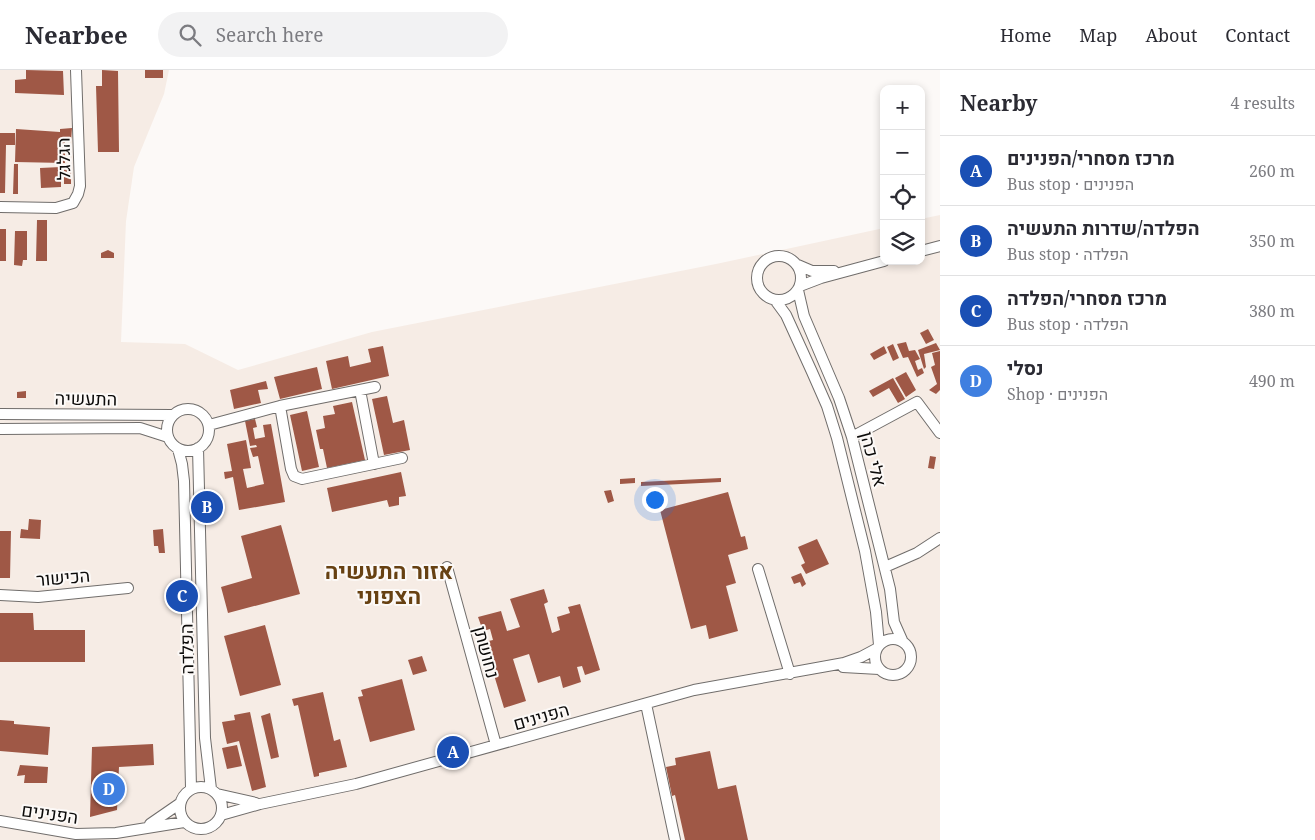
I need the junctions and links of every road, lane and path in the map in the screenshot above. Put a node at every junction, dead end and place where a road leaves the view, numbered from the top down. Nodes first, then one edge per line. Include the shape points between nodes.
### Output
1 (76, 70) edge
2 (0, 207) edge
3 (940, 246) edge
4 (925, 250) edge
5 (880, 262) edge
6 (798, 265) junction
7 (850, 270) junction
8 (799, 288) junction
9 (775, 300) junction
10 (375, 387) dead end
11 (360, 390) junction
12 (280, 406) junction
13 (0, 414) edge
14 (172, 415) junction
15 (208, 425) junction
16 (0, 430) edge
17 (940, 433) edge
18 (168, 437) junction
19 (852, 437) junction
20 (198, 448) junction
21 (178, 449) junction
22 (402, 458) dead end
23 (374, 464) junction
24 (940, 538) edge
25 (447, 567) dead end
26 (885, 567) junction
27 (758, 569) dead end
28 (128, 588) dead end
29 (0, 595) edge
30 (902, 640) junction
31 (877, 647) junction
32 (832, 666) junction
33 (879, 669) junction
34 (790, 674) junction
35 (646, 704) junction
36 (496, 746) junction
37 (191, 788) junction
38 (214, 792) junction
39 (179, 804) junction
40 (260, 804) junction
41 (221, 815) junction
42 (184, 822) junction
43 (3, 823) edge
44 (145, 827) junction
45 (675, 840) edge

1 - 2 street, הגלגל via 78,194 73,203 56,208
3 - 4 street
5 - 7 street
6 - 7 street via 820,272
6 - 8 street via 801,275
6 - 9 street via 787,256 776,255 761,264 758,286
7 - 8 street
8 - 9 street via 788,298
8 - 19 street, אלי כהן via 804,316
9 - 31 street, אלי כהן via 786,315 812,372 837,438 865,551 876,612
10 - 11 street
11 - 12 street
11 - 23 street
12 - 15 street
12 - 23 street via 294,476 302,478
13 - 14 street, התעשיה
14 - 15 street via 182,409 194,409 204,416
14 - 18 street via 167,425
15 - 20 street via 207,439
16 - 18 street, התעשיה via 140,428
17 - 19 street via 917,402
18 - 21 street
19 - 26 street, אלי כהן
20 - 21 street
20 - 38 street, הפלדה via 205,738
21 - 37 street, הפלדה via 184,481
22 - 23 street
24 - 26 street via 917,553
25 - 36 street, נחושתן
26 - 30 street, אלי כהן via 894,622
27 - 34 street
28 - 29 street, הכישור via 38,597
30 - 31 street via 889,639
30 - 33 street via 911,652 908,667 896,675
31 - 32 street, הפנינים via 861,657
31 - 33 street via 875,661
32 - 33 street, הפנינים
32 - 34 street, הפנינים
34 - 35 street, הפנינים via 694,690
35 - 36 street, הפנינים
35 - 45 street
36 - 40 street, הפנינים via 356,784
37 - 38 street via 204,787
37 - 39 street
38 - 40 street, הפנינים
38 - 41 street via 221,801
39 - 42 street
39 - 44 street, הפנינים
40 - 41 street, הפנינים
41 - 42 street via 214,825 203,830
42 - 44 street, הפנינים
43 - 44 street, הפנינים via 76,834 116,833

